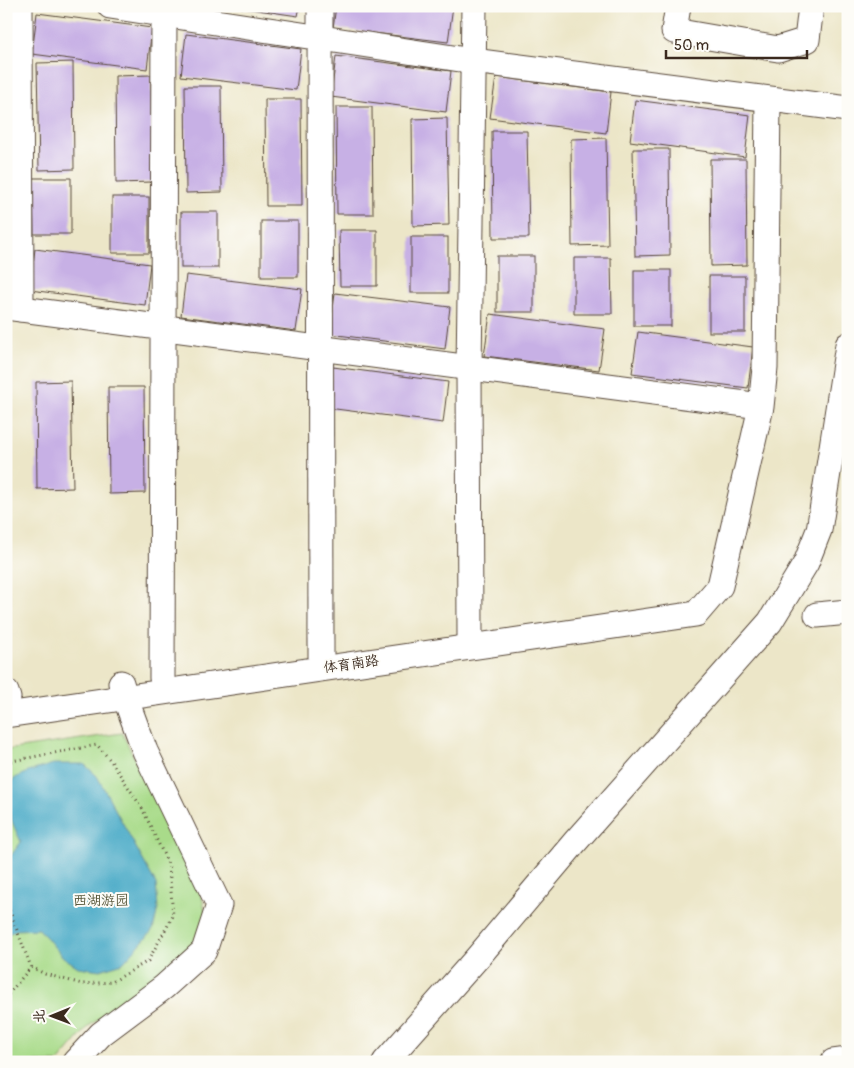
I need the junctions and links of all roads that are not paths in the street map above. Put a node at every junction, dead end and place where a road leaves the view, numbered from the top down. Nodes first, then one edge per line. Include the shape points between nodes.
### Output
1 (20, 6) edge
2 (110, 6) edge
3 (320, 6) edge
4 (474, 6) edge
5 (678, 6) edge
6 (811, 6) edge
7 (164, 10) edge
8 (320, 38) junction
9 (473, 61) junction
10 (763, 100) junction
11 (848, 109) edge
12 (14, 308) edge
13 (164, 328) junction
14 (848, 345) edge
15 (321, 349) junction
16 (469, 368) junction
17 (753, 406) junction
18 (693, 611) junction
19 (848, 612) edge
20 (817, 615) dead end
21 (470, 637) junction
22 (321, 657) junction
23 (162, 678) junction
24 (123, 690) junction
25 (7, 701) edge
26 (848, 1060) edge
27 (75, 1062) edge
28 (385, 1062) edge
29 (833, 1062) edge

1 - 12 street
2 - 7 street
3 - 8 street
4 - 9 street
5 - 6 street via 674,31 778,49 807,40
7 - 8 street
7 - 13 street
8 - 9 street
8 - 15 street
9 - 10 street
9 - 16 street
10 - 11 street
10 - 17 street
10 - 18 street via 765,368 761,407 720,586
12 - 13 street
13 - 15 street
13 - 23 street
14 - 28 street via 819,530 806,563 770,622
15 - 16 street
15 - 22 street
16 - 17 street
16 - 21 street
17 - 18 street via 730,519 713,582
18 - 21 street, 体育南路
18 - 24 street, 体育南路
19 - 20 street
21 - 22 street, 体育南路
22 - 23 street, 体育南路
23 - 24 street, 体育南路
24 - 25 street, 体育南路
24 - 27 street via 145,751 219,905 204,951 164,988 101,1034
26 - 29 street

